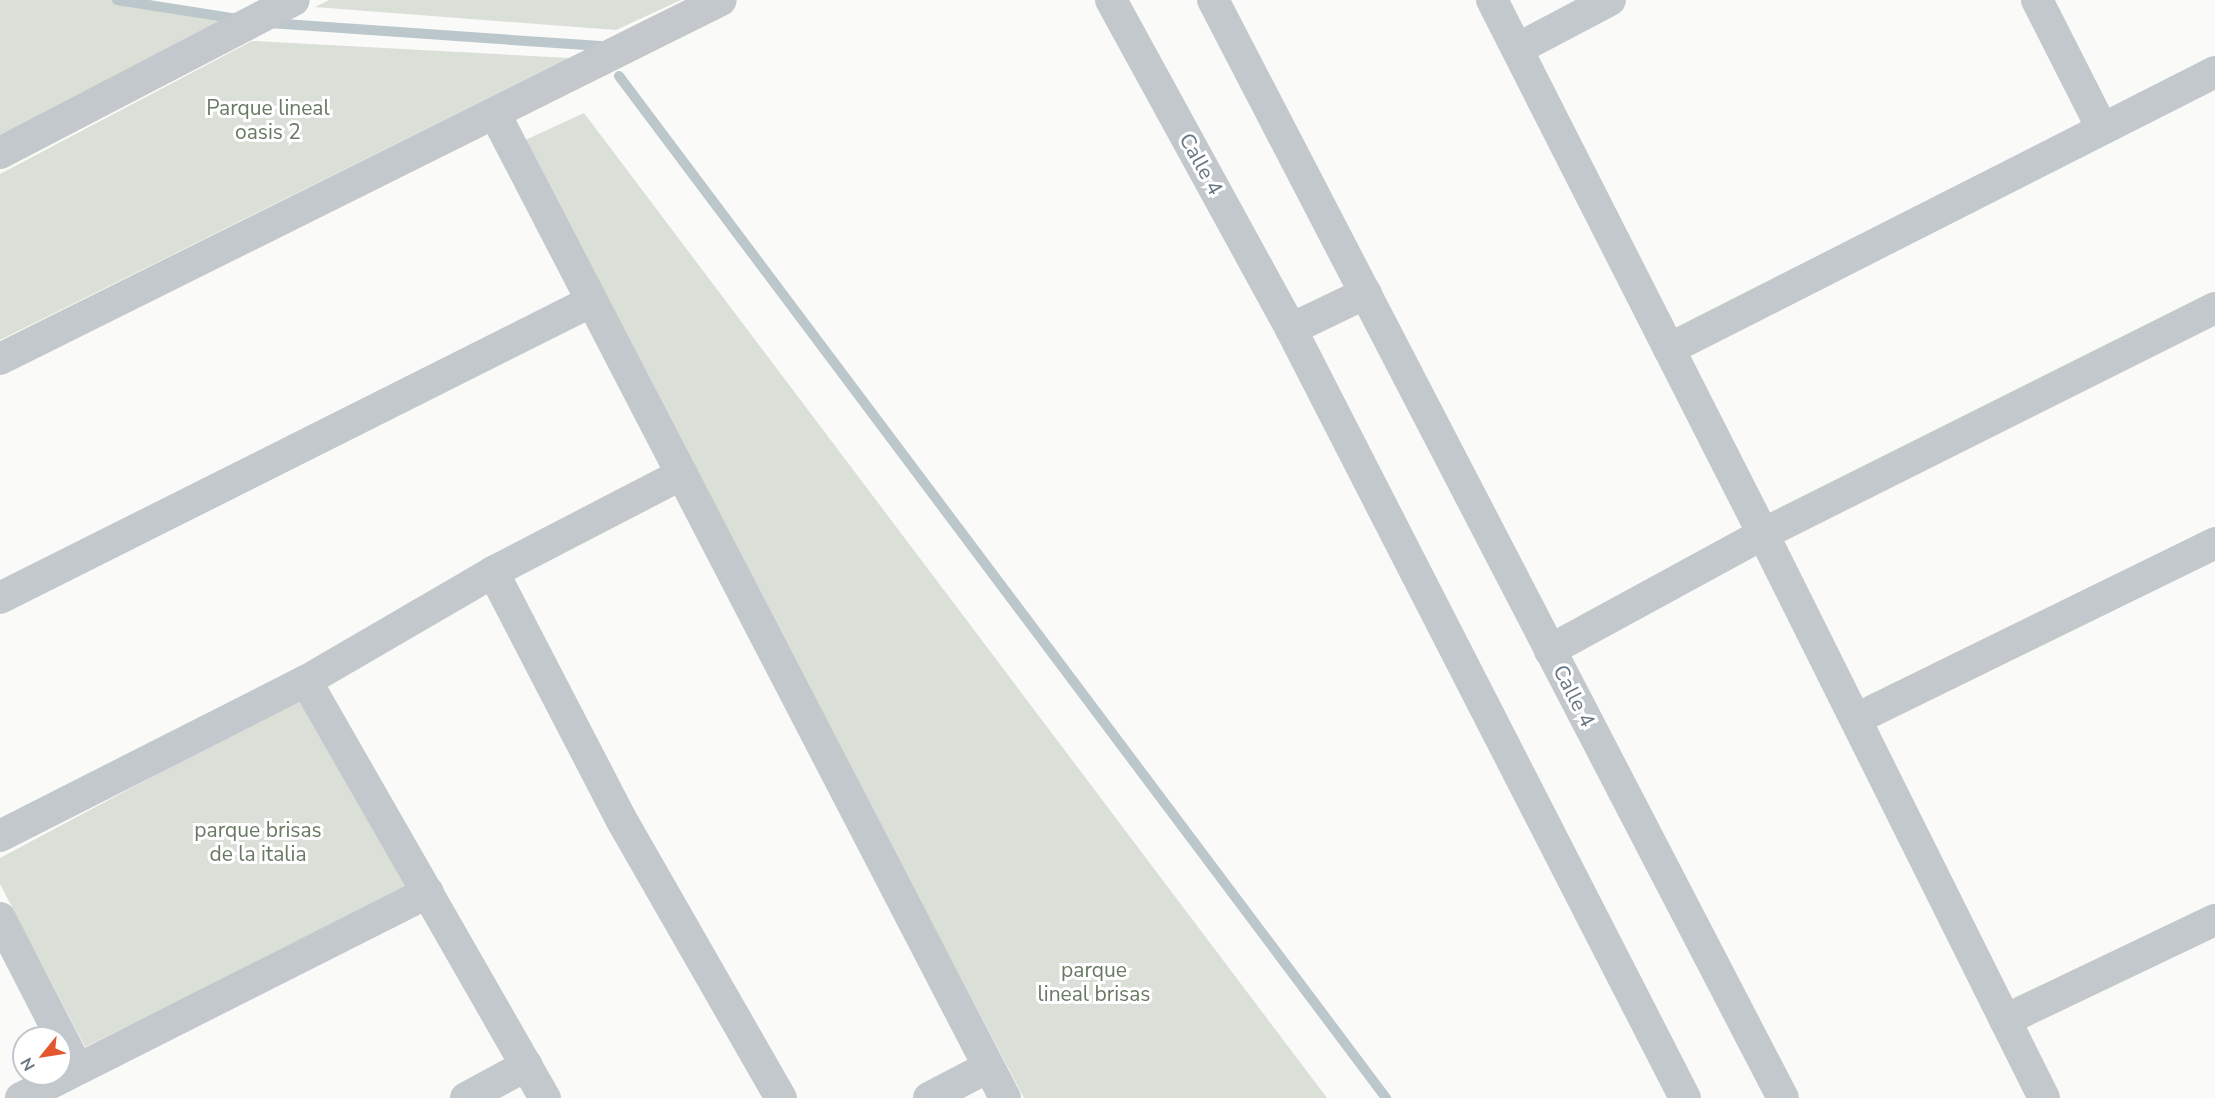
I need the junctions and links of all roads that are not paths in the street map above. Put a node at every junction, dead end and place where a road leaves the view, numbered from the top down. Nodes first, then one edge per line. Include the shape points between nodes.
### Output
1 (294, 0) edge
2 (721, 0) edge
3 (1111, 0) edge
4 (1213, 0) edge
5 (1492, 0) edge
6 (1610, 0) edge
7 (2037, 0) edge
8 (1517, 49) junction
9 (2215, 72) edge
10 (495, 114) junction
11 (2102, 128) junction
12 (0, 153) edge
13 (1366, 293) junction
14 (592, 301) junction
15 (2215, 308) edge
16 (1291, 329) junction
17 (1669, 350) junction
18 (0, 359) edge
19 (682, 474) junction
20 (1763, 534) junction
21 (2215, 543) edge
22 (493, 572) junction
23 (0, 598) edge
24 (1551, 650) junction
25 (306, 681) junction
26 (1856, 719) junction
27 (0, 836) edge
28 (428, 892) junction
29 (0, 918) edge
30 (2215, 920) edge
31 (2005, 1020) junction
32 (527, 1065) junction
33 (988, 1067) junction
34 (77, 1068) junction
35 (21, 1098) edge
36 (466, 1098) edge
37 (545, 1098) edge
38 (782, 1098) edge
39 (929, 1098) edge
40 (1005, 1098) edge
41 (1685, 1098) edge
42 (1783, 1098) edge
43 (2044, 1098) edge

1 - 12 street
2 - 10 street
3 - 16 street, Calle 4
4 - 13 street, Calle 4
5 - 8 street
6 - 8 street
7 - 11 street
8 - 17 street
9 - 11 street
10 - 14 street
10 - 18 street
11 - 17 street
13 - 16 street
13 - 24 street, Calle 4
14 - 19 street
14 - 23 street
15 - 20 street
16 - 41 street, Calle 4
17 - 20 street
19 - 22 street
19 - 33 street
20 - 24 street
20 - 26 street
21 - 26 street
22 - 25 street
22 - 38 street via 621,819
24 - 42 street, Calle 4
25 - 27 street
25 - 28 street
26 - 31 street
28 - 32 street
28 - 34 street
29 - 34 street
30 - 31 street
31 - 43 street
32 - 36 street
32 - 37 street
33 - 39 street
33 - 40 street
34 - 35 street

